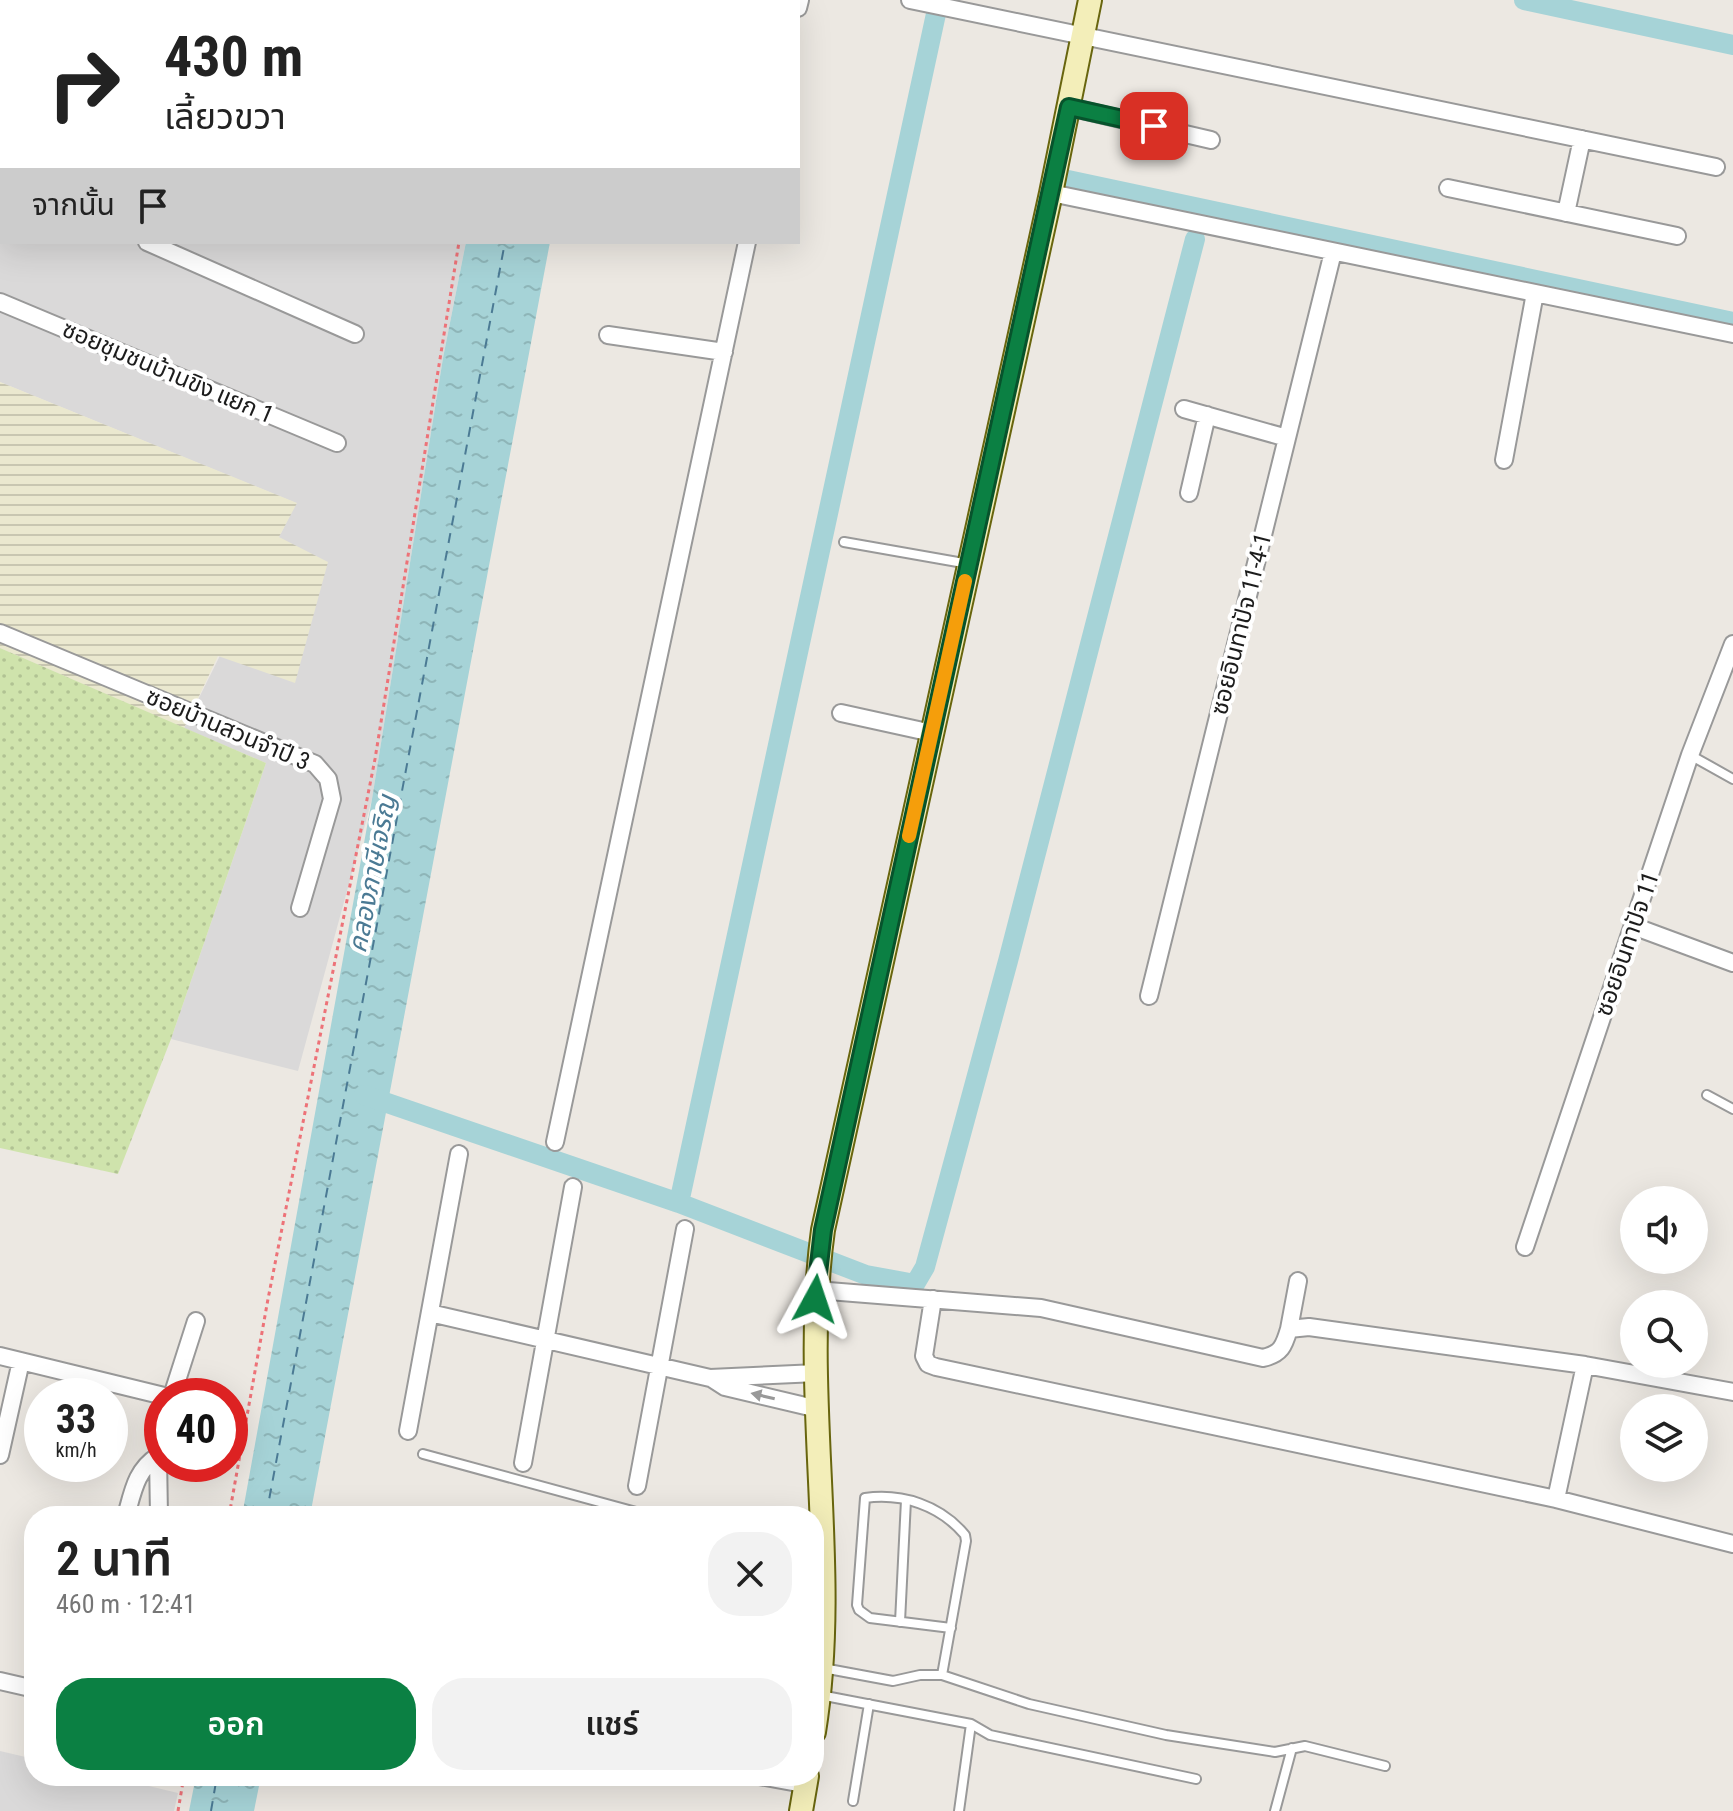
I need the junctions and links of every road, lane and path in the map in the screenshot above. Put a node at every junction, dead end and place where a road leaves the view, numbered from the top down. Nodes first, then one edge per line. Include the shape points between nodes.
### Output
1 (910, 0) edge
2 (1090, 0) edge
3 (1083, 35) junction
4 (1069, 107) junction
5 (1582, 139) junction
6 (1211, 140) dead end
7 (1716, 167) dead end
8 (1448, 188) dead end
9 (1051, 193) junction
10 (1566, 213) junction
11 (1677, 236) dead end
12 (152, 244) edge
13 (459, 244) edge
14 (747, 244) edge
15 (1333, 252) junction
16 (1535, 293) junction
17 (0, 302) edge
18 (355, 334) dead end
19 (1733, 334) edge
20 (608, 335) dead end
21 (724, 352) junction
22 (1184, 409) dead end
23 (1207, 415) junction
24 (1287, 438) junction
25 (337, 443) dead end
26 (1504, 460) dead end
27 (1189, 493) dead end
28 (844, 542) dead end
29 (969, 564) junction
30 (0, 633) edge
31 (1733, 644) edge
32 (841, 713) dead end
33 (932, 733) junction
34 (1690, 755) junction
35 (1733, 779) edge
36 (300, 908) dead end
37 (1633, 926) junction
38 (1733, 963) edge
39 (1149, 996) dead end
40 (1707, 1095) dead end
41 (1733, 1109) edge
42 (555, 1142) dead end
43 (459, 1154) dead end
44 (573, 1187) dead end
45 (685, 1229) dead end
46 (1525, 1247) dead end
47 (817, 1271) junction
48 (1298, 1281) dead end
49 (933, 1299) junction
50 (430, 1313) junction
51 (196, 1321) dead end
52 (1289, 1329) junction
53 (544, 1340) junction
54 (0, 1356) edge
55 (21, 1361) junction
56 (1585, 1365) junction
57 (660, 1367) junction
58 (817, 1373) junction
59 (178, 1378) edge
60 (710, 1378) junction
61 (144, 1391) edge
62 (1733, 1392) edge
63 (818, 1409) junction
64 (408, 1431) dead end
65 (423, 1454) dead end
66 (0, 1455) edge
67 (523, 1463) dead end
68 (144, 1466) edge
69 (160, 1482) edge
70 (637, 1486) dead end
71 (1556, 1499) junction
72 (906, 1500) junction
73 (129, 1506) edge
74 (159, 1506) edge
75 (231, 1506) edge
76 (614, 1506) edge
77 (818, 1506) edge
78 (1733, 1544) edge
79 (900, 1622) junction
80 (951, 1628) junction
81 (824, 1668) edge
82 (942, 1675) junction
83 (0, 1681) edge
84 (24, 1687) edge
85 (869, 1704) junction
86 (824, 1712) edge
87 (971, 1724) junction
88 (1292, 1748) junction
89 (1385, 1766) dead end
90 (1196, 1779) dead end
91 (182, 1786) edge
92 (805, 1786) edge
93 (853, 1801) dead end
94 (178, 1811) edge
95 (801, 1811) edge
96 (959, 1811) edge
97 (1275, 1811) edge

1 - 3 street
2 - 3 street
3 - 4 street
3 - 5 street
4 - 6 street
4 - 9 street
5 - 7 street
5 - 10 street
8 - 10 street
9 - 15 street
9 - 29 street
10 - 11 street
12 - 18 street
13 - 75 path via 375,759
14 - 21 street
15 - 16 street
15 - 24 street, ซอยอินทาปัจ 11-4-1
16 - 19 street
16 - 26 street
17 - 25 street, ซอยชุมชนบ้านขิง แยก 1
20 - 21 street
21 - 42 street
22 - 23 street
23 - 24 street
23 - 27 street
24 - 39 street, ซอยอินทาปัจ 11-4-1
28 - 29 lane
29 - 33 street
30 - 36 street, ซอยบ้านสวนจำปี 3 via 315,764 328,779 332,799
31 - 34 street, ซอยอินทาปัจ 11
32 - 33 street
33 - 47 street
34 - 35 lane
34 - 37 street, ซอยอินทาปัจ 11
37 - 38 street
37 - 46 street, ซอยอินทาปัจ 11
40 - 41 lane
43 - 50 street
44 - 53 street
45 - 57 street
47 - 49 street
47 - 58 street
48 - 52 street
49 - 52 street via 1041,1308 1263,1358 1283,1348
49 - 71 street via 924,1356 936,1367
50 - 53 street
50 - 64 street
51 - 59 street
52 - 56 street via 1309,1327
53 - 57 street
53 - 67 street
54 - 55 street
55 - 61 street
55 - 66 street
56 - 62 street
56 - 71 street
57 - 60 street
57 - 70 street
58 - 60 street
58 - 63 street
63 -> 60 street via 725,1387
63 - 77 street
65 - 76 lane
68 - 73 street
69 - 74 street
71 - 78 street
72 - 79 lane
72 - 79 lane via 863,1500 857,1605 870,1618
72 - 80 lane via 934,1507 965,1535
79 - 80 lane
80 - 82 lane
81 - 82 lane via 893,1681
82 - 88 lane via 1029,1704 1166,1735 1275,1752
83 - 84 street
85 - 86 lane
85 - 87 lane
85 - 93 lane
87 - 90 lane via 990,1735
87 - 96 lane
88 - 89 lane via 1305,1746
88 - 97 lane
91 - 94 path
92 - 95 street

